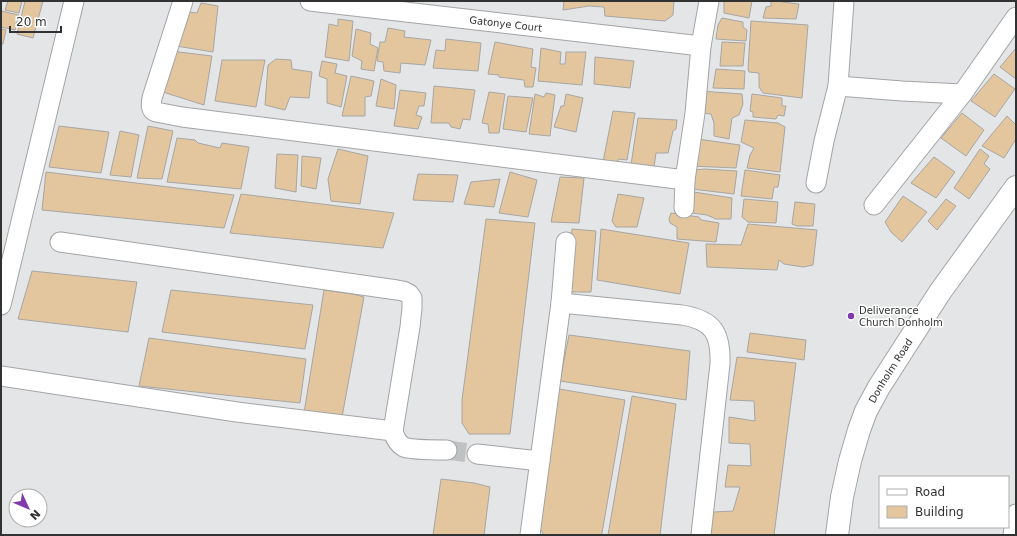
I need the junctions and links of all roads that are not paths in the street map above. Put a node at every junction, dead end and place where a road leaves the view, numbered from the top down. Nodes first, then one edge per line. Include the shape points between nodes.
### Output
1 (74, 1) edge
2 (183, 1) edge
3 (310, 1) edge
4 (709, 1) edge
5 (844, 1) edge
6 (1016, 17) edge
7 (701, 46) junction
8 (838, 86) junction
9 (962, 94) junction
10 (685, 180) junction
11 (816, 183) dead end
12 (1016, 187) edge
13 (874, 205) dead end
14 (684, 208) dead end
15 (60, 242) dead end
16 (566, 242) dead end
17 (562, 304) junction
18 (1, 305) edge
19 (1, 376) edge
20 (394, 432) junction
21 (447, 450) tunnel mouth
22 (477, 454) tunnel mouth
23 (540, 461) junction
24 (1016, 514) edge
25 (530, 535) edge
26 (701, 535) edge
27 (837, 535) edge
28 (1013, 535) edge

1 - 18 street
2 - 10 street via 152,98 151,107 156,112
3 - 7 street, Gatonye Court
4 - 7 street
5 - 8 street
6 - 9 street
7 - 10 street
8 - 9 street
8 - 11 street
9 - 13 street
10 - 14 street
12 - 27 main road, Donholm Road via 940,292 866,412 850,462
15 - 20 street via 397,290 409,294 412,302 410,327
16 - 17 street
17 - 23 street
17 - 26 street via 682,315 704,322 714,329 720,364
19 - 20 street via 237,412
20 - 21 street via 395,438 405,448
22 - 23 street
23 - 25 street
24 - 28 street

